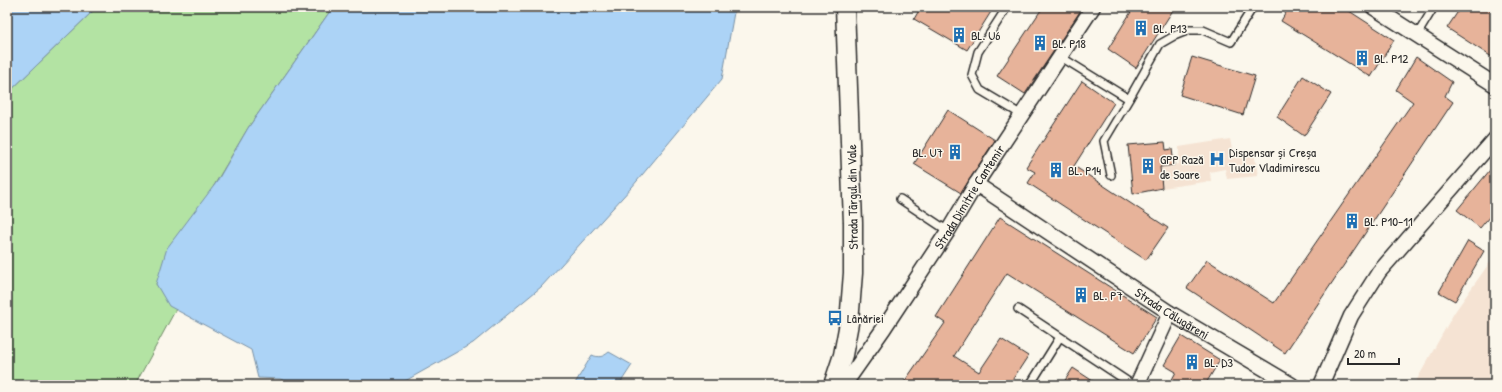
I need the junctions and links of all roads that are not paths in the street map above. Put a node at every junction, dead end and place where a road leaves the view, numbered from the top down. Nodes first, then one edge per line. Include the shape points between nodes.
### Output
1 (845, 7) edge
2 (1007, 7) edge
3 (1093, 7) edge
4 (1253, 7) edge
5 (1374, 7) edge
6 (1434, 7) edge
7 (1417, 35) junction
8 (1062, 57) junction
9 (1495, 85) edge
10 (1129, 99) junction
11 (1022, 115) junction
12 (1495, 139) edge
13 (1111, 175) dead end
14 (976, 184) junction
15 (900, 199) dead end
16 (948, 231) junction
17 (1018, 309) dead end
18 (1170, 313) junction
19 (1060, 337) junction
20 (833, 385) edge
21 (844, 385) edge
22 (1030, 385) edge
23 (1133, 385) edge
24 (1137, 385) edge
25 (1292, 385) edge
26 (1321, 385) edge

1 - 20 street, Strada Târgul din Vale via 854,223 853,273 849,323 843,355
2 - 11 lane via 978,52 972,75 980,90
3 - 8 street, Strada Dimitrie Cantemir
4 - 10 lane via 1231,42 1203,30 1189,30 1160,44
5 - 7 street
6 - 7 lane
7 - 9 street
8 - 10 lane
8 - 11 street, Strada Dimitrie Cantemir
10 - 13 lane via 1104,140
11 - 14 street, Strada Dimitrie Cantemir
12 - 26 street via 1379,272 1351,316
14 - 16 street, Strada Dimitrie Cantemir
14 - 18 street, Strada Călugăreni
15 - 16 lane
16 - 21 street, Strada Dimitrie Cantemir
17 - 19 lane
18 - 24 street
18 - 25 street, Strada Călugăreni
19 - 22 lane
19 - 23 lane

